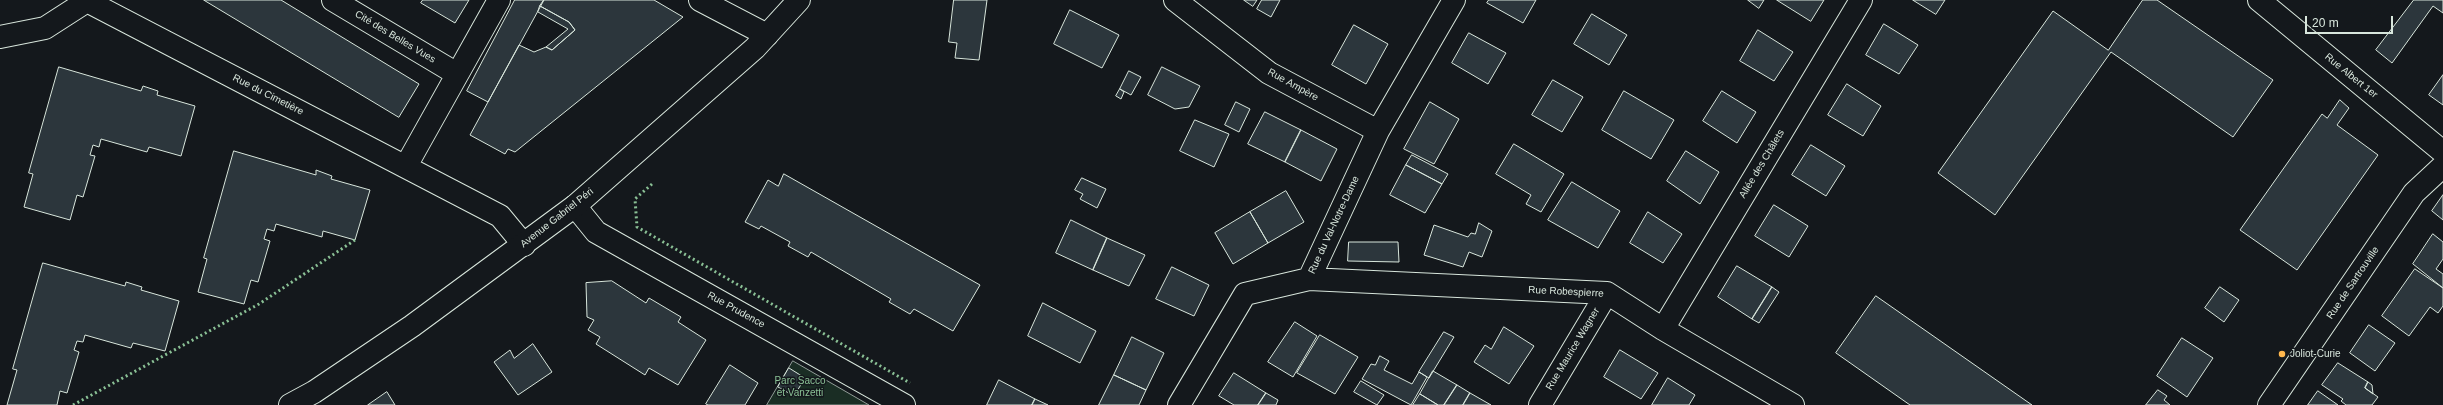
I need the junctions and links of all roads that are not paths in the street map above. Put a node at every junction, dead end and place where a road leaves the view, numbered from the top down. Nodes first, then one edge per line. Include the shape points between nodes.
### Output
1 (88, 0) edge
2 (333, 0) edge
3 (499, 0) edge
4 (700, 0) edge
5 (799, 0) edge
6 (1175, 0) edge
7 (1454, 0) edge
8 (1861, 0) edge
9 (2259, 0) edge
10 (766, 35) junction
11 (0, 37) edge
12 (458, 74) junction
13 (1378, 131) junction
14 (2443, 152) edge
15 (406, 166) junction
16 (2443, 166) edge
17 (574, 206) junction
18 (524, 245) junction
19 (1309, 279) junction
20 (1607, 293) junction
21 (1662, 329) junction
22 (290, 405) edge
23 (904, 405) edge
24 (1179, 405) edge
25 (1540, 405) edge
26 (1793, 405) edge
27 (2269, 405) edge

1 - 11 street, Rue du Cimetière via 45,28
1 - 15 street, Rue du Cimetière
2 - 12 street, Cité des Belles Vues
3 - 12 street
4 - 10 street
5 - 10 street, Avenue Gabriel Péri
6 - 13 street, Rue Ampère via 1269,73
7 - 13 street, Rue du Val-Notre-Dame
8 - 21 street, Allée des Châlets
9 - 14 street, Rue Albert 1er
10 - 17 street, Avenue Gabriel Péri via 755,48
12 - 15 street
13 - 19 street, Rue du Val-Notre-Dame
15 - 18 street, Rue du Cimetière via 500,216
16 - 27 street, Rue de Sartrouville via 2414,193
17 - 18 street, Avenue Gabriel Péri
17 - 23 street, Rue Prudence via 596,232
18 - 22 street, Avenue Gabriel Péri via 412,326 314,392
19 - 20 street, Rue Robespierre
19 - 24 street, Rue du Val-Notre-Dame via 1245,294
20 - 21 street, Rue Robespierre
20 - 25 street, Rue Maurice Wagner
21 - 26 street, Rue Robespierre

